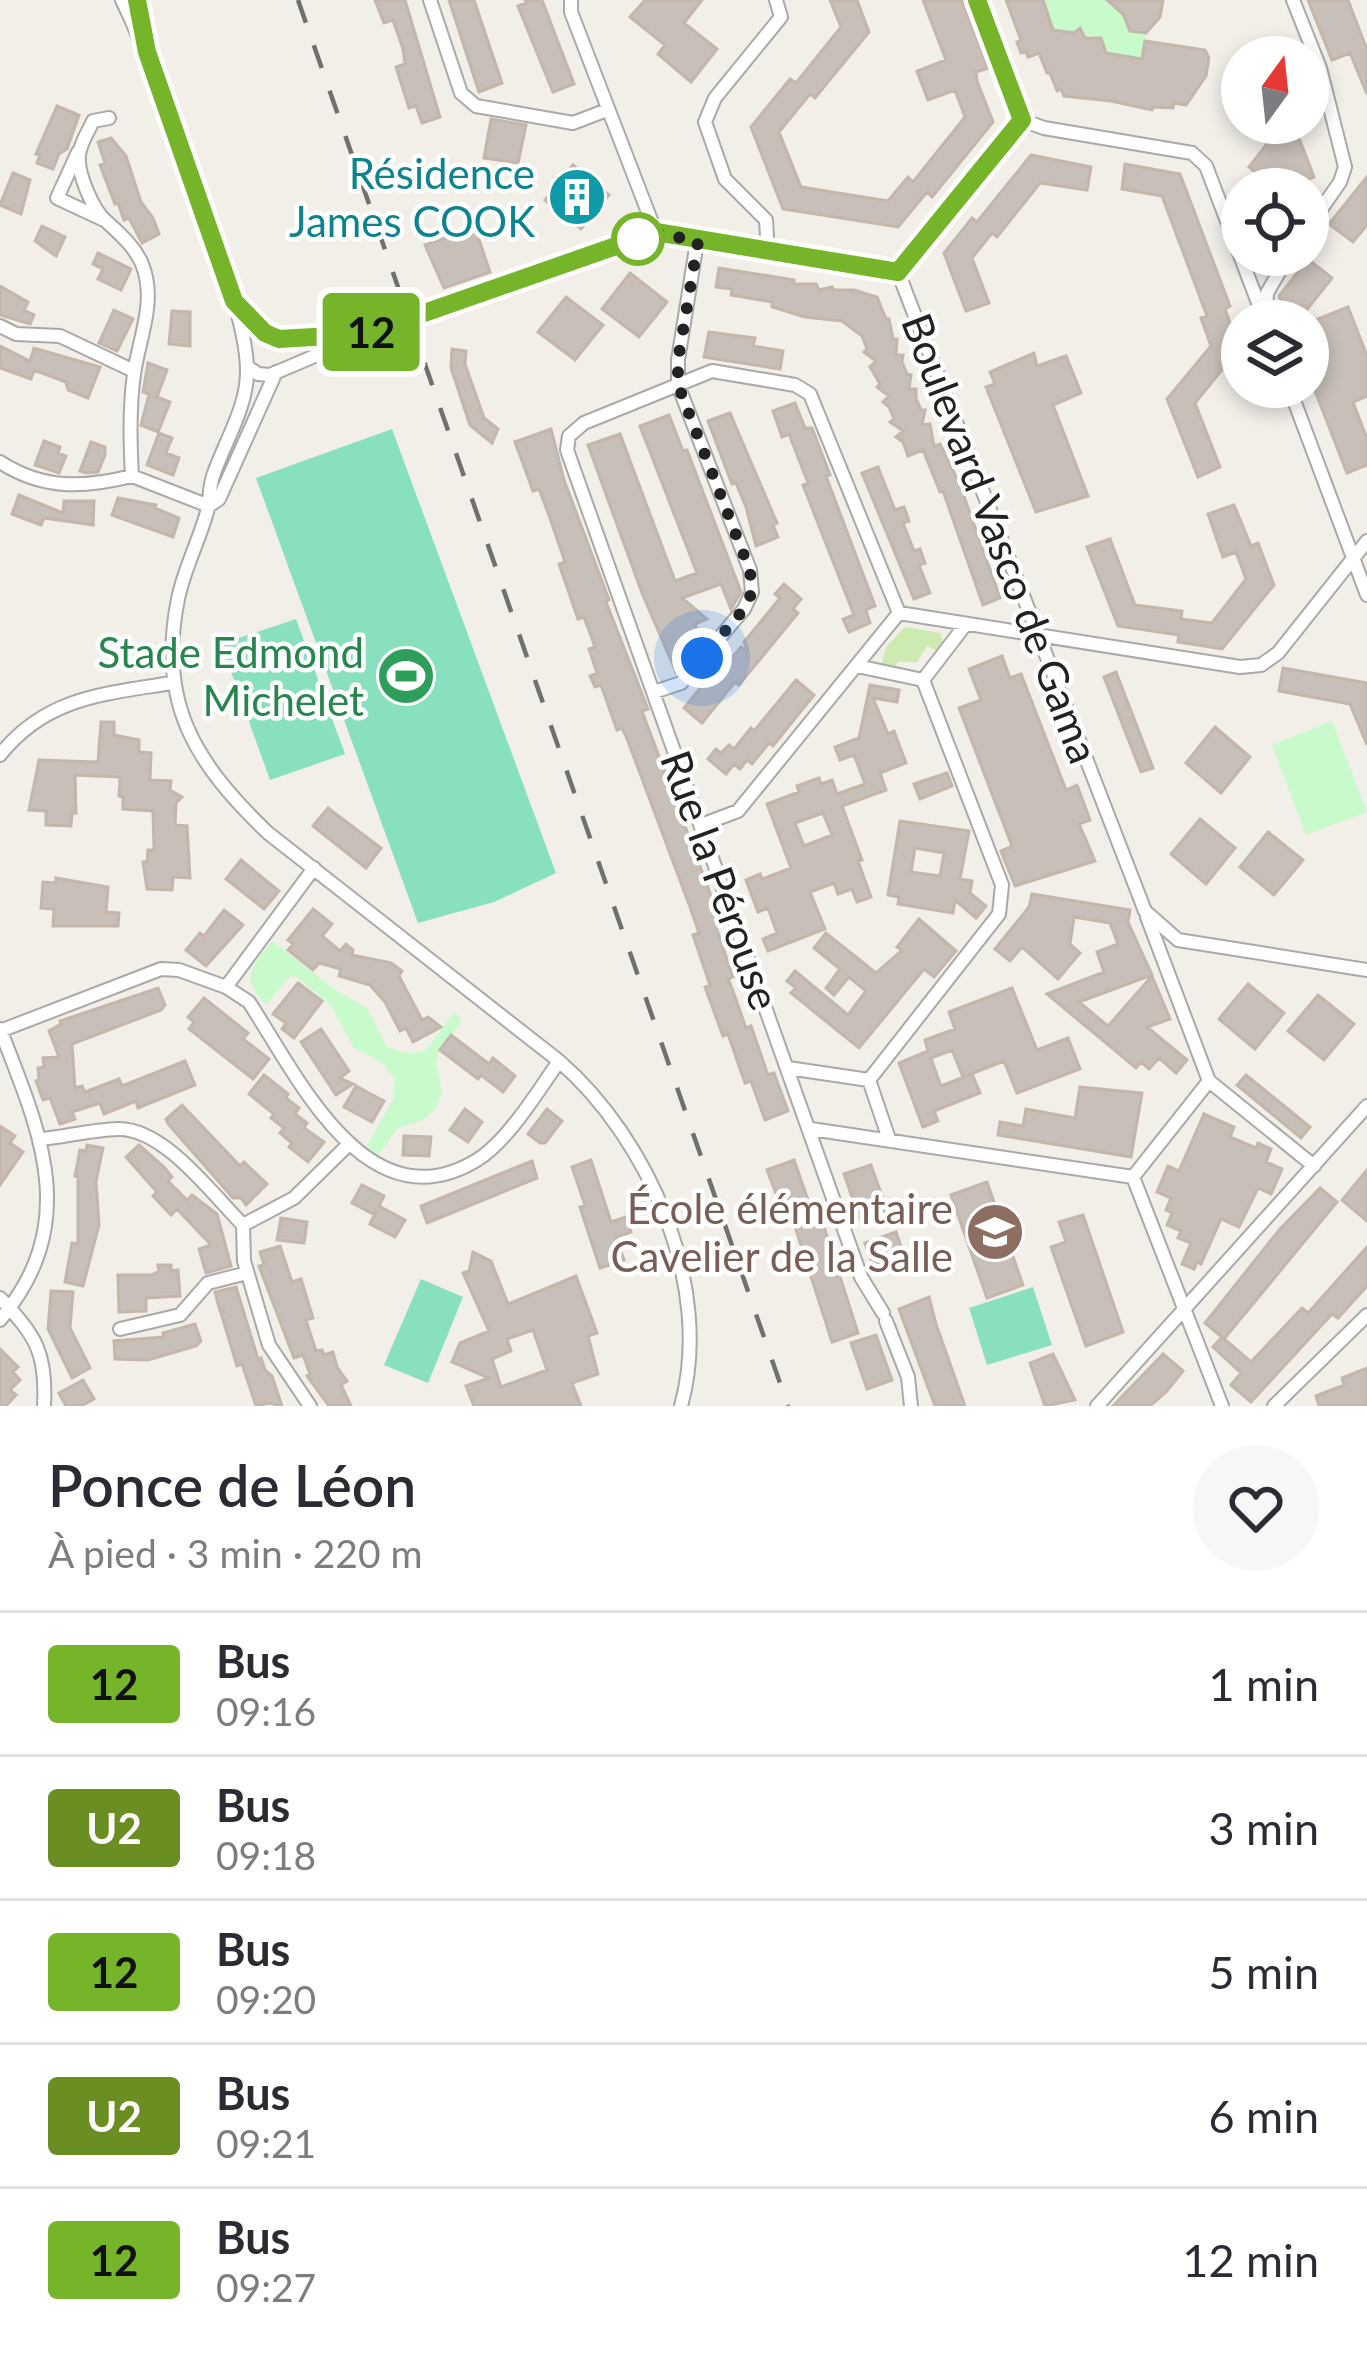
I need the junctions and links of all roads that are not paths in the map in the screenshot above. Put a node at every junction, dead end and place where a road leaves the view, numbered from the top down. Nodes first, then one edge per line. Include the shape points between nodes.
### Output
1 (122, 0) edge
2 (137, 0) edge
3 (430, 0) edge
4 (571, 0) edge
5 (776, 0) edge
6 (977, 0) edge
7 (1294, 2) edge
8 (147, 52) junction
9 (607, 110) junction
10 (110, 118) dead end
11 (1022, 120) junction
12 (79, 151) junction
13 (1329, 197) edge
14 (1221, 205) edge
15 (102, 219) junction
16 (656, 232) junction
17 (698, 242) junction
18 (768, 253) junction
19 (898, 272) junction
20 (234, 301) junction
21 (0, 326) edge
22 (265, 333) junction
23 (364, 334) junction
24 (279, 339) junction
25 (244, 349) junction
26 (248, 367) junction
27 (134, 371) junction
28 (277, 371) junction
29 (678, 385) junction
30 (1297, 408) edge
31 (0, 462) edge
32 (132, 476) junction
33 (209, 506) junction
34 (1367, 541) edge
35 (1354, 560) junction
36 (1367, 595) edge
37 (899, 613) junction
38 (966, 624) junction
39 (1040, 634) junction
40 (857, 666) junction
41 (923, 680) junction
42 (172, 683) junction
43 (654, 692) junction
44 (0, 755) edge
45 (701, 825) junction
46 (314, 868) junction
47 (1145, 911) junction
48 (1367, 970) edge
49 (226, 987) junction
50 (0, 1030) edge
51 (559, 1060) junction
52 (788, 1068) junction
53 (869, 1080) junction
54 (1209, 1081) junction
55 (1367, 1106) edge
56 (811, 1129) junction
57 (42, 1139) junction
58 (889, 1139) junction
59 (348, 1145) junction
60 (1314, 1166) junction
61 (1133, 1177) junction
62 (243, 1225) junction
63 (247, 1273) junction
64 (5, 1303) edge
65 (1184, 1308) junction
66 (1367, 1315) edge
67 (0, 1320) edge
68 (120, 1329) dead end
69 (44, 1406) edge
70 (310, 1406) edge
71 (681, 1406) edge
72 (911, 1406) edge
73 (1097, 1406) edge
74 (1222, 1406) edge
75 (1274, 1406) edge

1 - 8 street
2 - 8 street
3 - 9 street via 461,93 476,106 574,123
4 - 9 street
5 - 18 street via 781,16 705,122 725,179 766,220
6 - 11 street
7 - 13 street via 1345,166
8 - 20 street
9 - 16 street
10 - 12 street via 93,121
11 - 14 street via 1192,153
11 - 19 street
12 - 15 street
12 - 15 street via 57,198
15 - 27 street via 130,245 146,282
16 - 17 street, Boulevard Vasco de Gama
16 - 23 street
17 - 18 street, Boulevard Vasco de Gama
17 - 29 street
18 - 19 street, Boulevard Vasco de Gama
19 - 39 street, Boulevard Vasco de Gama
20 - 22 street
20 - 25 street
21 - 27 street via 59,336
22 - 24 street
22 - 25 street
23 - 24 street
23 - 28 street
24 - 28 street via 286,351
25 - 26 street
26 - 28 street
26 - 33 street
27 - 32 street
28 - 33 street
29 - 37 street, Rue la Pérouse via 712,371 810,394
29 - 43 street via 752,592 681,683
29 - 43 street, Rue la Pérouse via 584,422 567,450
30 - 35 street
31 - 32 street via 56,486
32 - 33 street
33 - 42 street via 179,595
34 - 35 street
35 - 36 street
35 - 39 street via 1261,665
37 - 38 street
37 - 40 street
38 - 39 street
38 - 41 street
39 - 47 street, Boulevard Vasco de Gama
40 - 41 street
40 - 45 street via 738,811
41 - 53 street via 1003,903
42 - 44 street via 78,698 20,730
42 - 46 street via 202,760 254,820
43 - 45 street, Rue la Pérouse
45 - 52 street, Rue la Pérouse
46 - 49 street
46 - 51 street
47 - 48 street via 1178,940
47 - 54 street, Boulevard Vasco de Gama
49 - 50 street via 161,970
49 - 59 street via 249,1002
50 - 57 street
51 - 59 street via 476,1161 401,1178
51 - 71 street via 632,1141 677,1254 692,1333
52 - 53 street
52 - 56 street, Rue la Pérouse
53 - 58 street
54 - 60 street
54 - 61 street
55 - 60 street
56 - 58 street
56 - 72 street, Rue la Pérouse via 861,1277 908,1377
57 - 62 street via 145,1133
57 - 64 street via 46,1215 35,1260
58 - 61 street
59 - 62 street via 294,1198
60 - 65 street
61 - 65 street
62 - 63 street
63 - 68 street via 208,1283 180,1315
63 - 70 street via 269,1345
64 - 67 street
64 - 69 street via 44,1357
65 - 73 street
65 - 74 street
66 - 75 street

